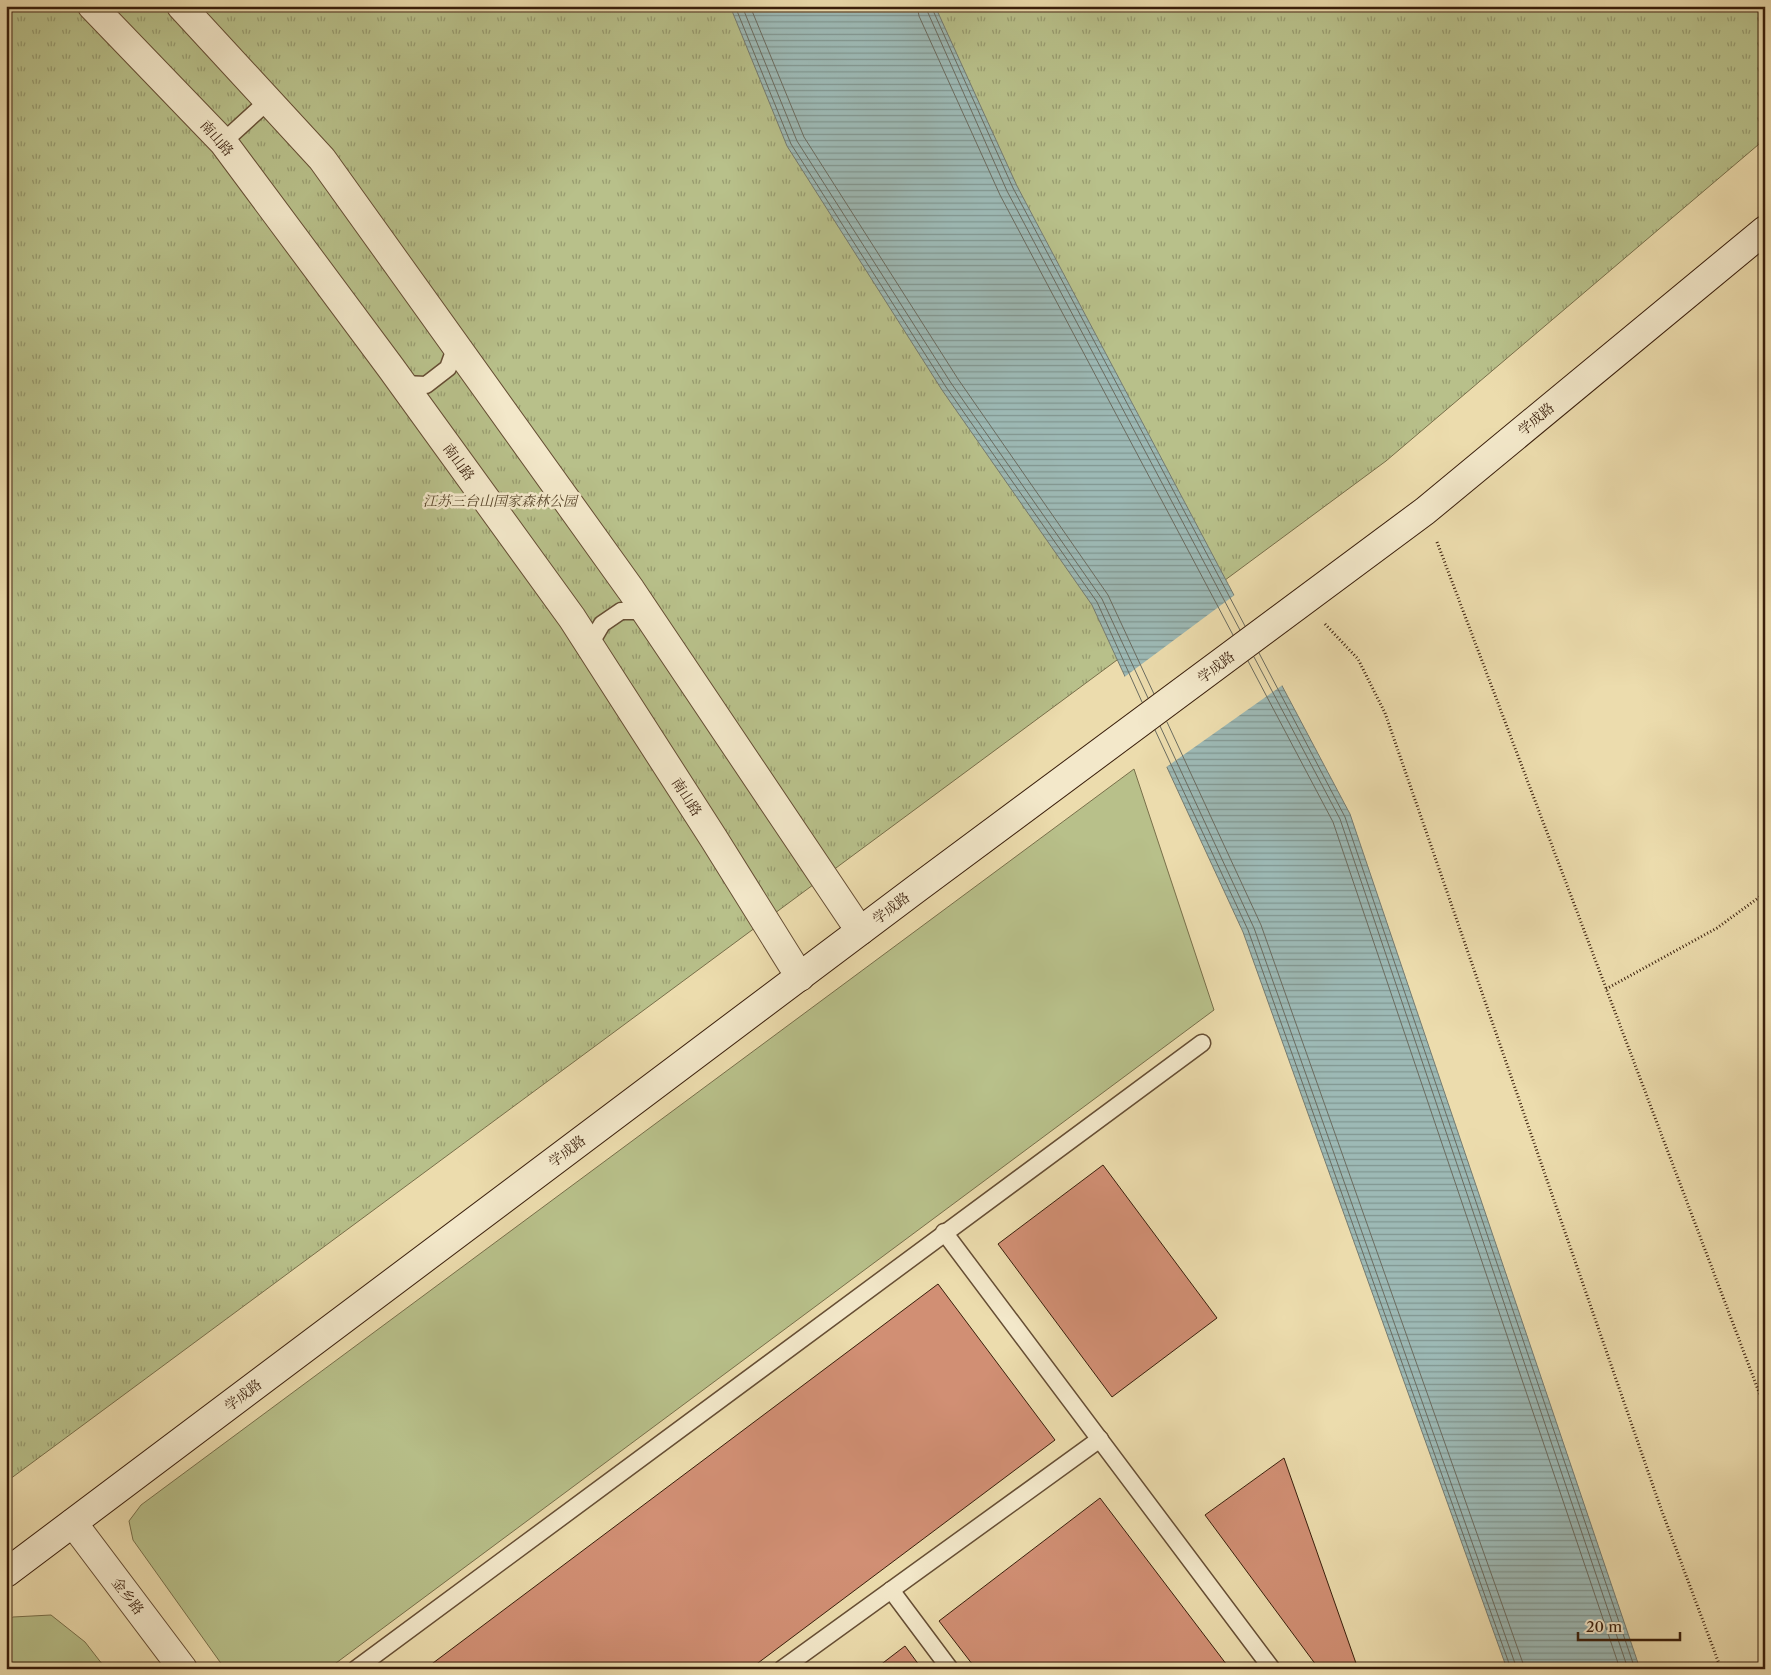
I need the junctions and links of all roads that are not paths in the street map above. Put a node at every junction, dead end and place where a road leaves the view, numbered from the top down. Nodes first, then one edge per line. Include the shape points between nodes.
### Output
1 (92, 6) edge
2 (181, 6) edge
3 (268, 102) junction
4 (223, 142) junction
5 (1765, 230) edge
6 (456, 346) junction
7 (403, 384) junction
8 (646, 611) junction
9 (589, 646) junction
10 (860, 931) junction
11 (800, 977) junction
12 (1202, 1043) dead end
13 (944, 1232) junction
14 (1100, 1439) junction
15 (73, 1523) junction
16 (6, 1573) edge
17 (890, 1590) junction
18 (183, 1669) edge
19 (356, 1669) edge
20 (782, 1669) edge
21 (950, 1669) edge
22 (1272, 1669) edge

1 - 4 street, 南山路
2 - 3 street
3 - 4 lane
3 - 6 street via 322,159
4 - 7 street, 南山路
5 - 10 street, 学成路 via 1425,511
6 - 7 lane via 448,368 426,385
6 - 8 street
7 - 9 street, 南山路
8 - 9 lane via 621,611 602,624
8 - 10 street
9 - 11 street, 南山路
10 - 11 street, 学成路
11 - 15 street, 学成路
12 - 13 lane
13 - 14 lane
13 - 19 lane
14 - 17 lane
14 - 22 lane
15 - 16 street, 学成路
15 - 18 street, 金乡路
17 - 20 lane
17 - 21 lane

